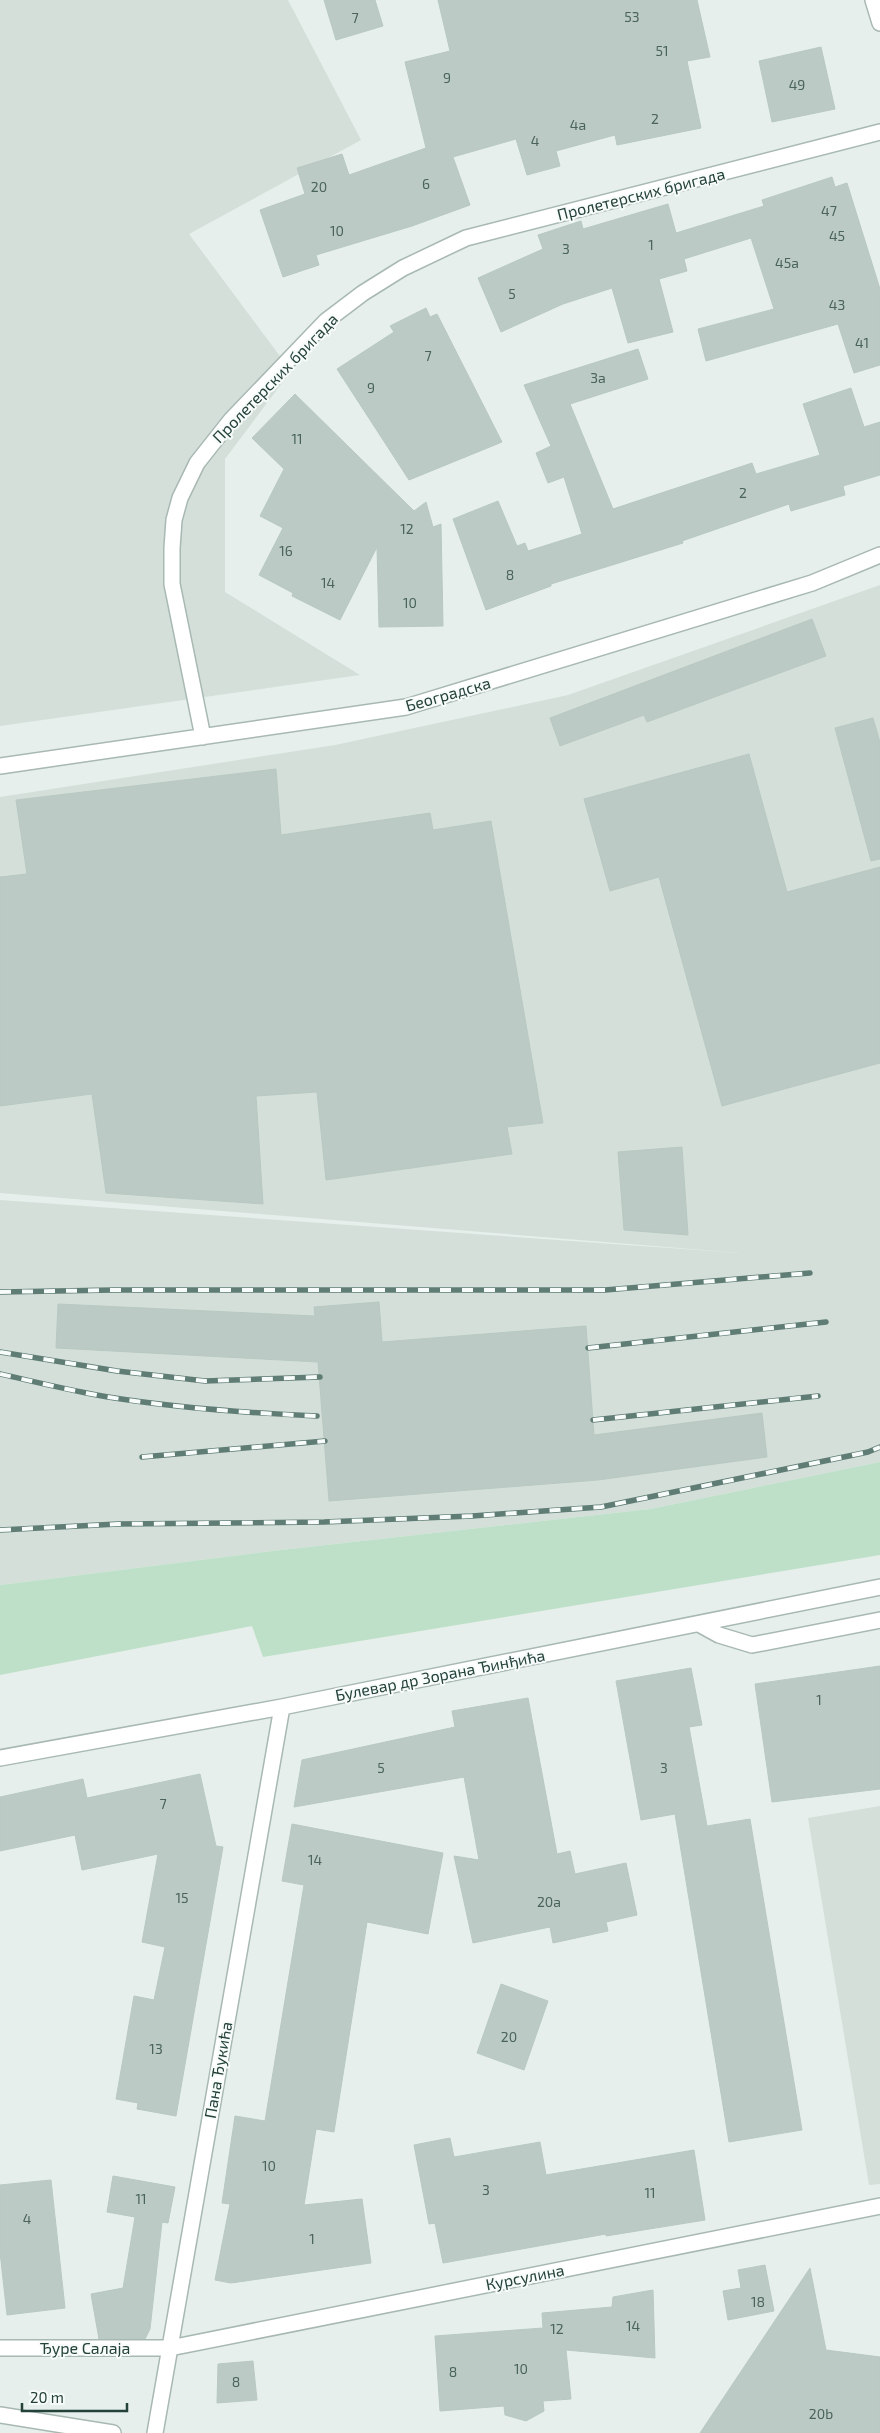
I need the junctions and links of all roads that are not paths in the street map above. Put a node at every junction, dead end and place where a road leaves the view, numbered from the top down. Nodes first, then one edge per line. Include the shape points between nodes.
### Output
1 (873, 0) edge
2 (880, 23) edge
3 (880, 132) edge
4 (880, 555) edge
5 (203, 737) junction
6 (0, 766) edge
7 (880, 1588) edge
8 (880, 1620) edge
9 (699, 1624) junction
10 (282, 1707) junction
11 (0, 1758) edge
12 (880, 2206) edge
13 (0, 2348) edge
14 (170, 2348) junction
15 (0, 2415) edge
16 (113, 2433) edge
17 (155, 2433) edge

1 - 2 street
3 - 5 street, Пролетерских бригада via 466,238 403,268 362,293 326,321 231,420 197,463 180,498 172,548 172,584
4 - 5 street, Београдска via 812,583 406,708
5 - 6 street, Београдска
7 - 9 street, Булевар др Зорана Ђинђића
8 - 9 street via 752,1644 719,1635
9 - 10 street, Булевар др Зорана Ђинђића
10 - 11 street, Булевар др Зорана Ђинђића
10 - 14 street, Пана Ђукића
12 - 14 street, Курсулина
13 - 14 street, Ђуре Салаја
14 - 17 street, Пана Ђукића
15 - 16 street

